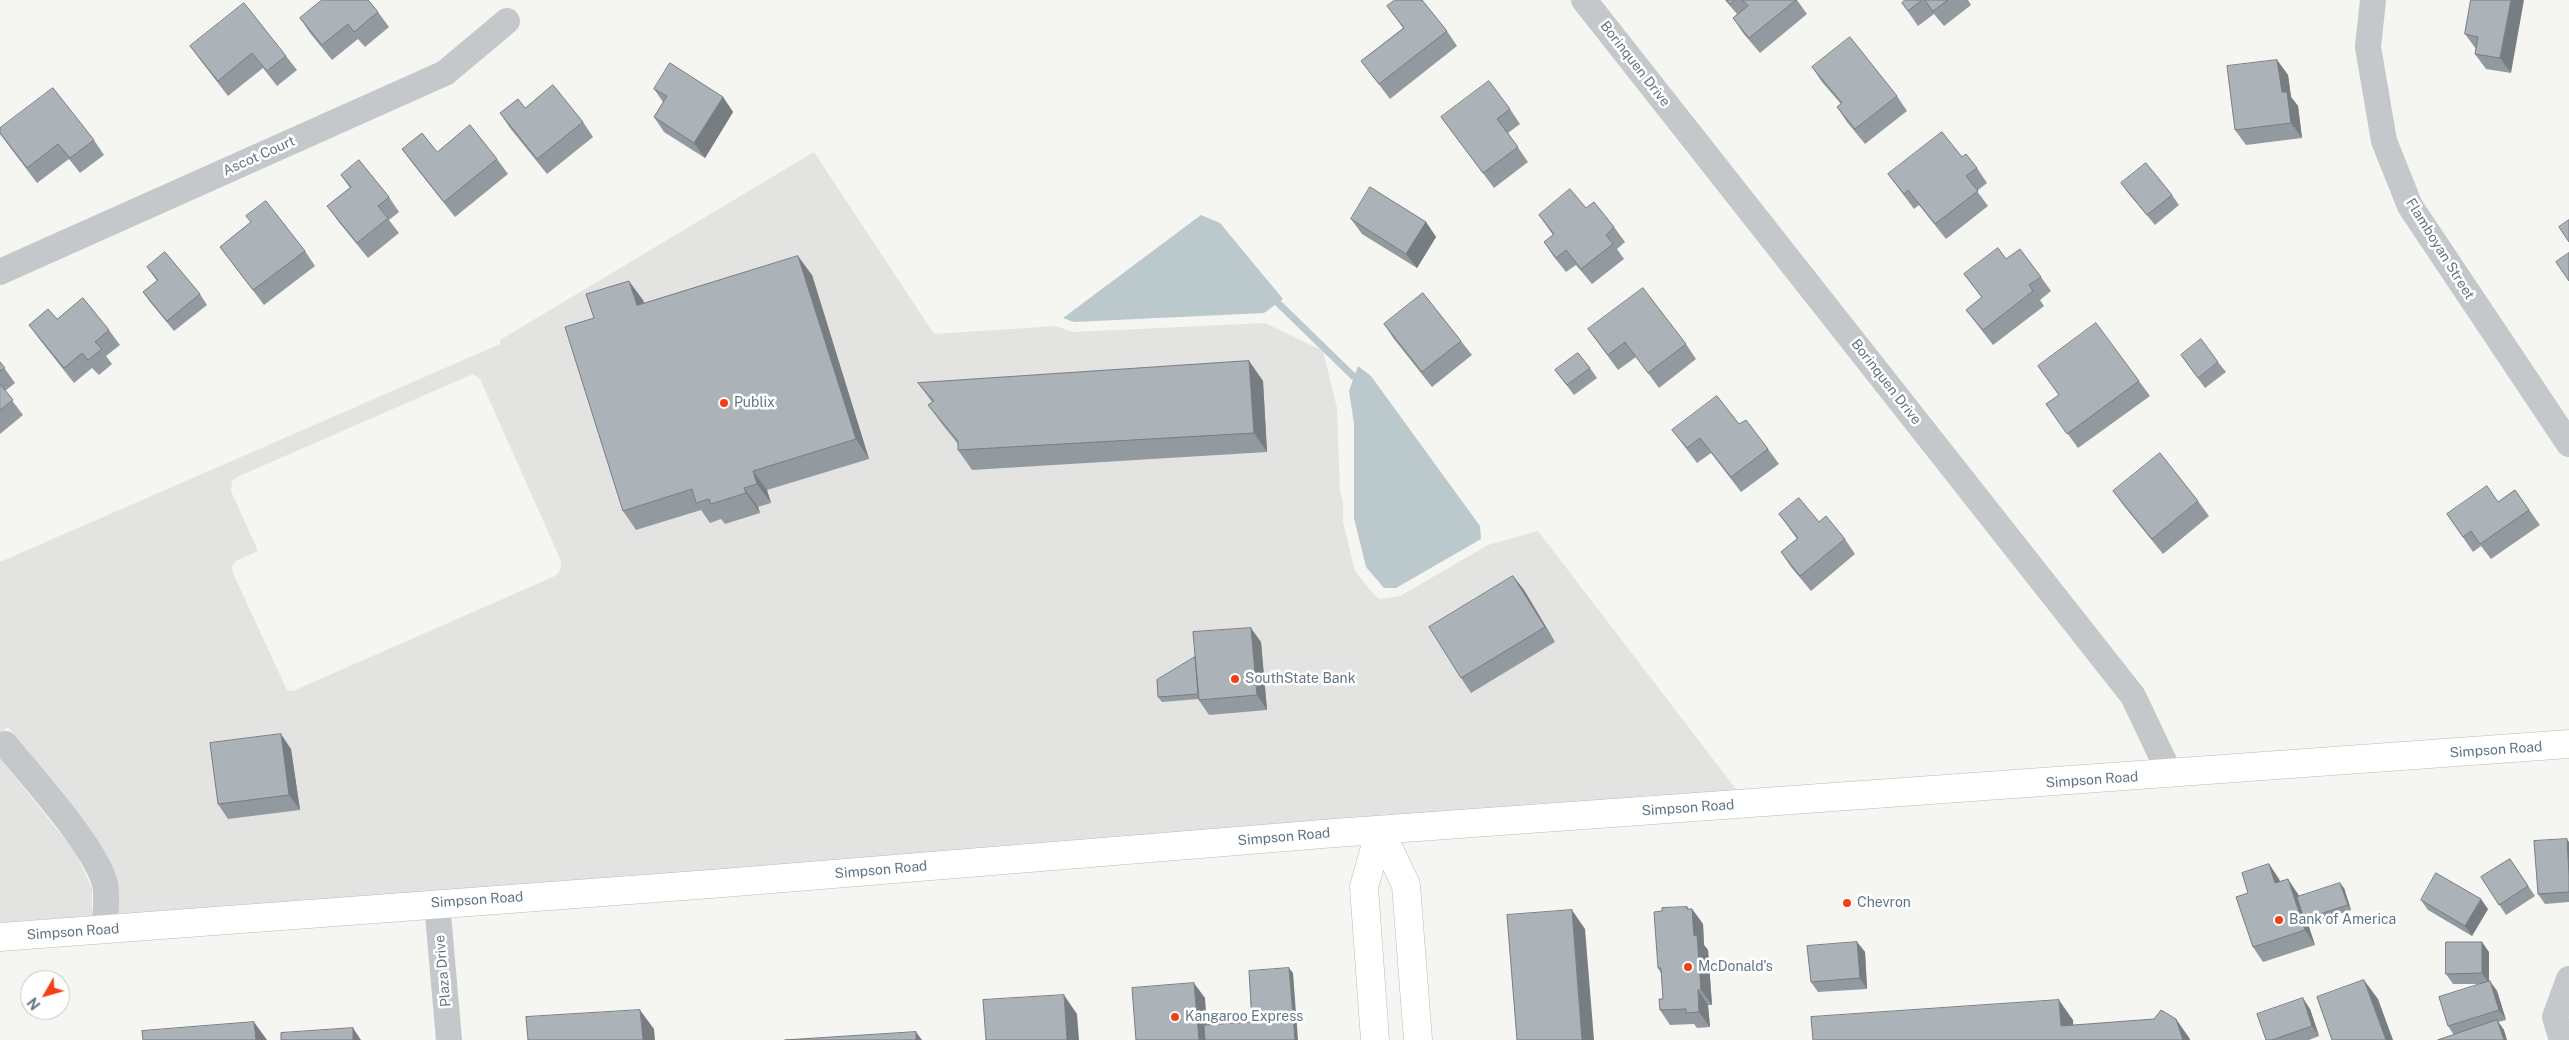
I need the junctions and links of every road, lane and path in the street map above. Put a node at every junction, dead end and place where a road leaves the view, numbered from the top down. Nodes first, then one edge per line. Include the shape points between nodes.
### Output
1 (1584, 0) edge
2 (2373, 0) edge
3 (506, 21) dead end
4 (0, 272) edge
5 (2569, 444) edge
6 (5, 744) dead end
7 (2569, 744) edge
8 (2170, 774) junction
9 (1380, 830) junction
10 (436, 903) junction
11 (104, 930) junction
12 (0, 937) edge
13 (2569, 979) edge
14 (449, 1040) edge
15 (1375, 1040) edge
16 (1418, 1040) edge
17 (2562, 1040) edge

1 - 8 street, Borinquen Drive via 2133,696
2 - 5 street, Flamboyan Street via 2368,47 2384,141 2410,206
3 - 4 street, Ascot Court via 445,73
6 - 11 street via 97,864 105,885
7 - 8 main road, Simpson Road
8 - 9 main road, Simpson Road
9 - 10 main road, Simpson Road
9 - 15 main road via 1364,887
9 - 16 main road via 1406,885
10 - 11 main road, Simpson Road
10 - 14 street, Plaza Drive
11 - 12 main road, Simpson Road
13 - 17 street via 2555,1017

